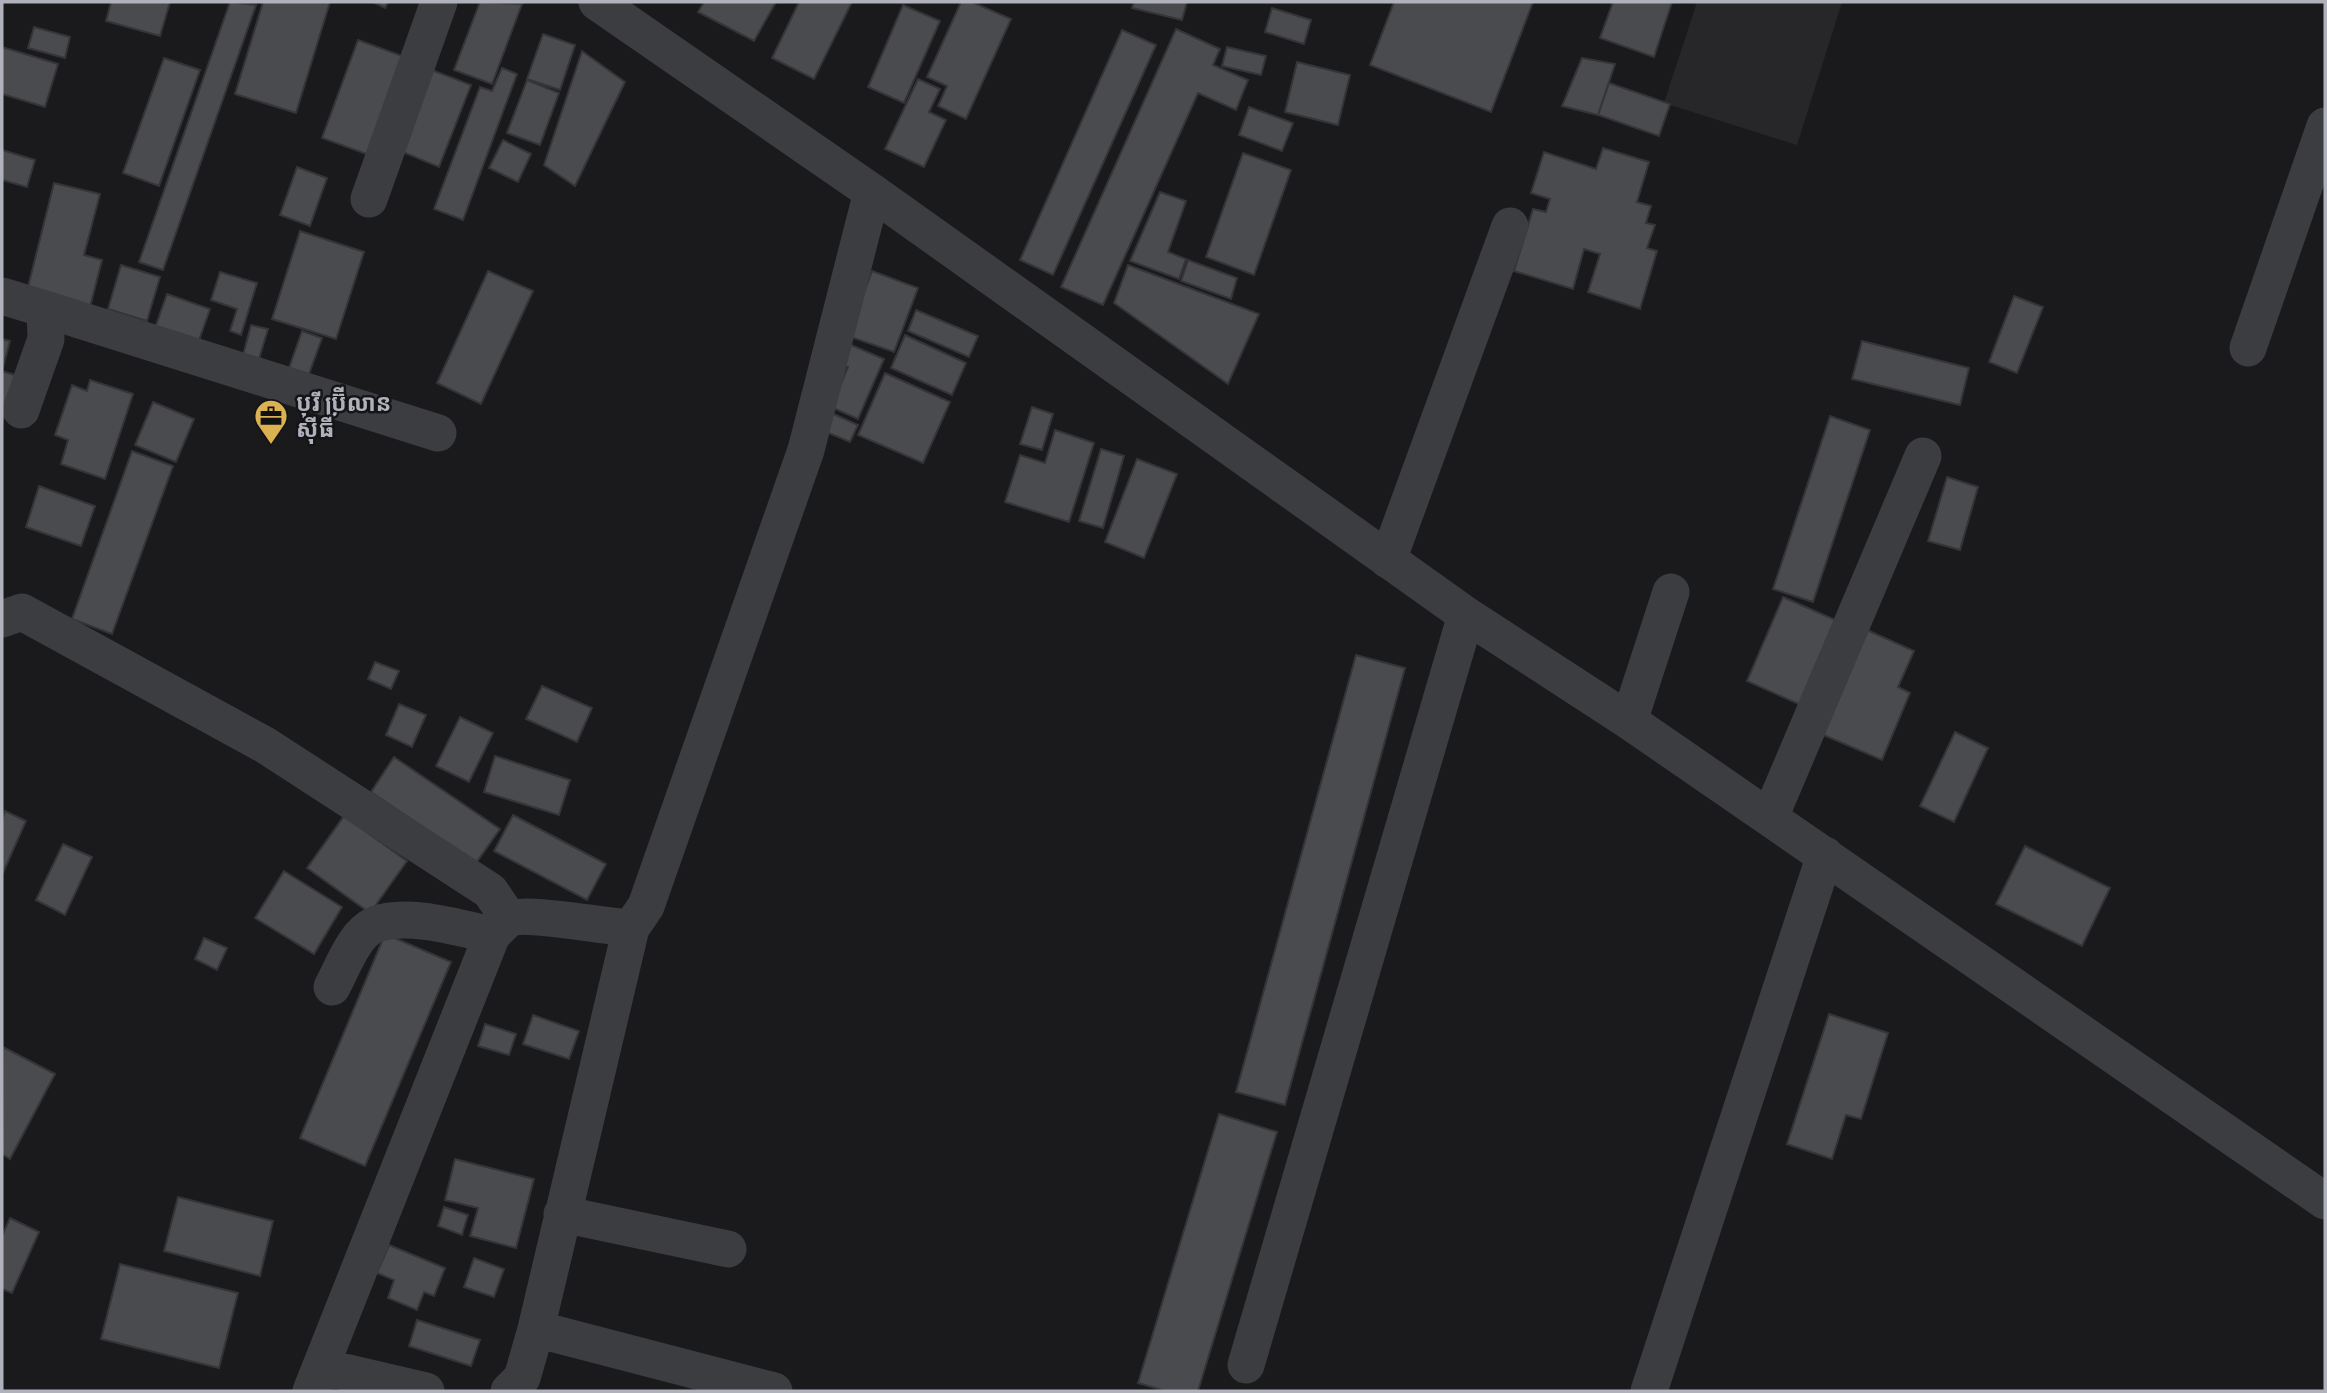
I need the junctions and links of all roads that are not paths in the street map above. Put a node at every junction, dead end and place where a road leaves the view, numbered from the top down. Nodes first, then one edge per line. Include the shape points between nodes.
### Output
1 (439, 2) edge
2 (597, 2) edge
3 (2325, 126) edge
4 (872, 192) junction
5 (369, 199) dead end
6 (1510, 226) dead end
7 (2, 296) edge
8 (45, 309) junction
9 (2248, 348) dead end
10 (21, 410) dead end
11 (438, 433) dead end
12 (1923, 456) dead end
13 (1388, 560) junction
14 (1671, 593) dead end
15 (1466, 615) junction
16 (2, 619) edge
17 (1629, 721) junction
18 (1770, 817) junction
19 (1825, 855) junction
20 (501, 927) junction
21 (631, 928) junction
22 (332, 987) dead end
23 (2325, 1201) edge
24 (562, 1214) junction
25 (728, 1249) dead end
26 (536, 1329) junction
27 (1246, 1365) dead end
28 (317, 1379) edge
29 (426, 1391) edge
30 (509, 1391) edge
31 (774, 1391) edge
32 (1649, 1391) edge

1 - 5 street
2 - 4 street
3 - 9 street
4 - 13 street
4 - 21 street via 806,450 646,906
6 - 13 street
7 - 8 street
8 - 10 street via 46,339
8 - 11 street
12 - 18 street
13 - 15 street
14 - 17 street
15 - 17 street
15 - 27 street
16 - 20 street via 22,612 265,745 490,891
17 - 18 street
18 - 19 street
19 - 23 street
19 - 32 street
20 - 21 street via 527,915
20 - 22 street via 413,920 373,925 356,942
20 - 28 street
21 - 24 street
24 - 25 street
24 - 26 street
26 - 30 street via 522,1378
26 - 31 street
28 - 29 street

